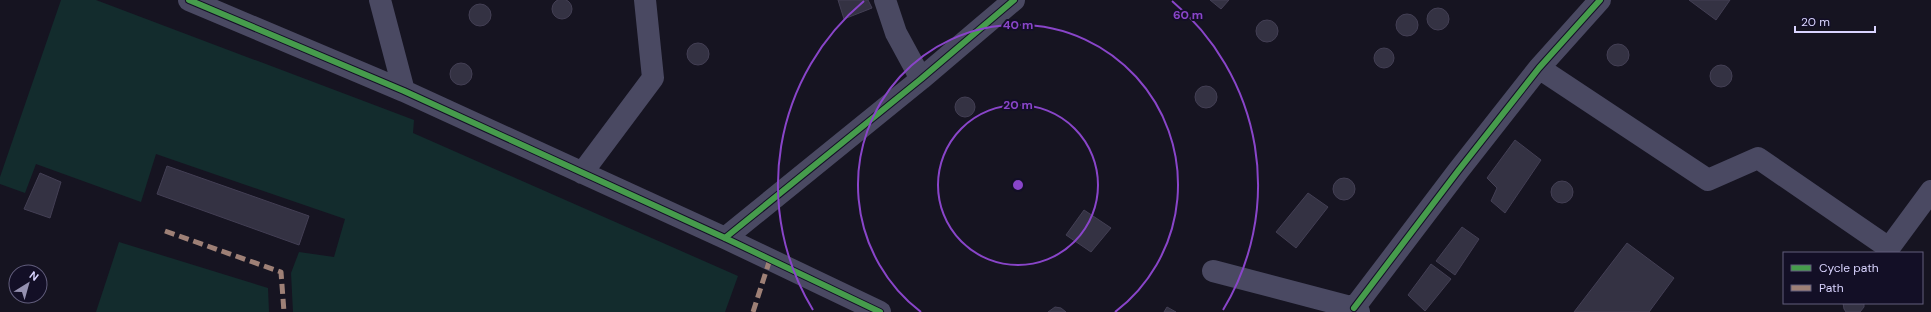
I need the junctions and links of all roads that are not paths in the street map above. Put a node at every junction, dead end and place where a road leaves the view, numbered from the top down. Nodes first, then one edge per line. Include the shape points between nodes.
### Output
1 (189, 0) edge
2 (380, 0) edge
3 (645, 0) edge
4 (885, 0) edge
5 (1014, 0) edge
6 (1600, 0) edge
7 (1538, 68) junction
8 (921, 79) junction
9 (404, 91) junction
10 (582, 173) junction
11 (1931, 190) edge
12 (725, 238) junction
13 (1213, 271) dead end
14 (1357, 310) edge
15 (880, 312) edge

1 - 9 street
2 - 9 street
3 - 10 street via 654,78
4 - 8 street via 896,33
5 - 8 street
6 - 7 street
7 - 11 street via 1708,180 1758,158 1889,248
7 - 14 street via 1458,171
8 - 12 street
9 - 10 street
10 - 12 street
12 - 15 street
13 - 14 street

